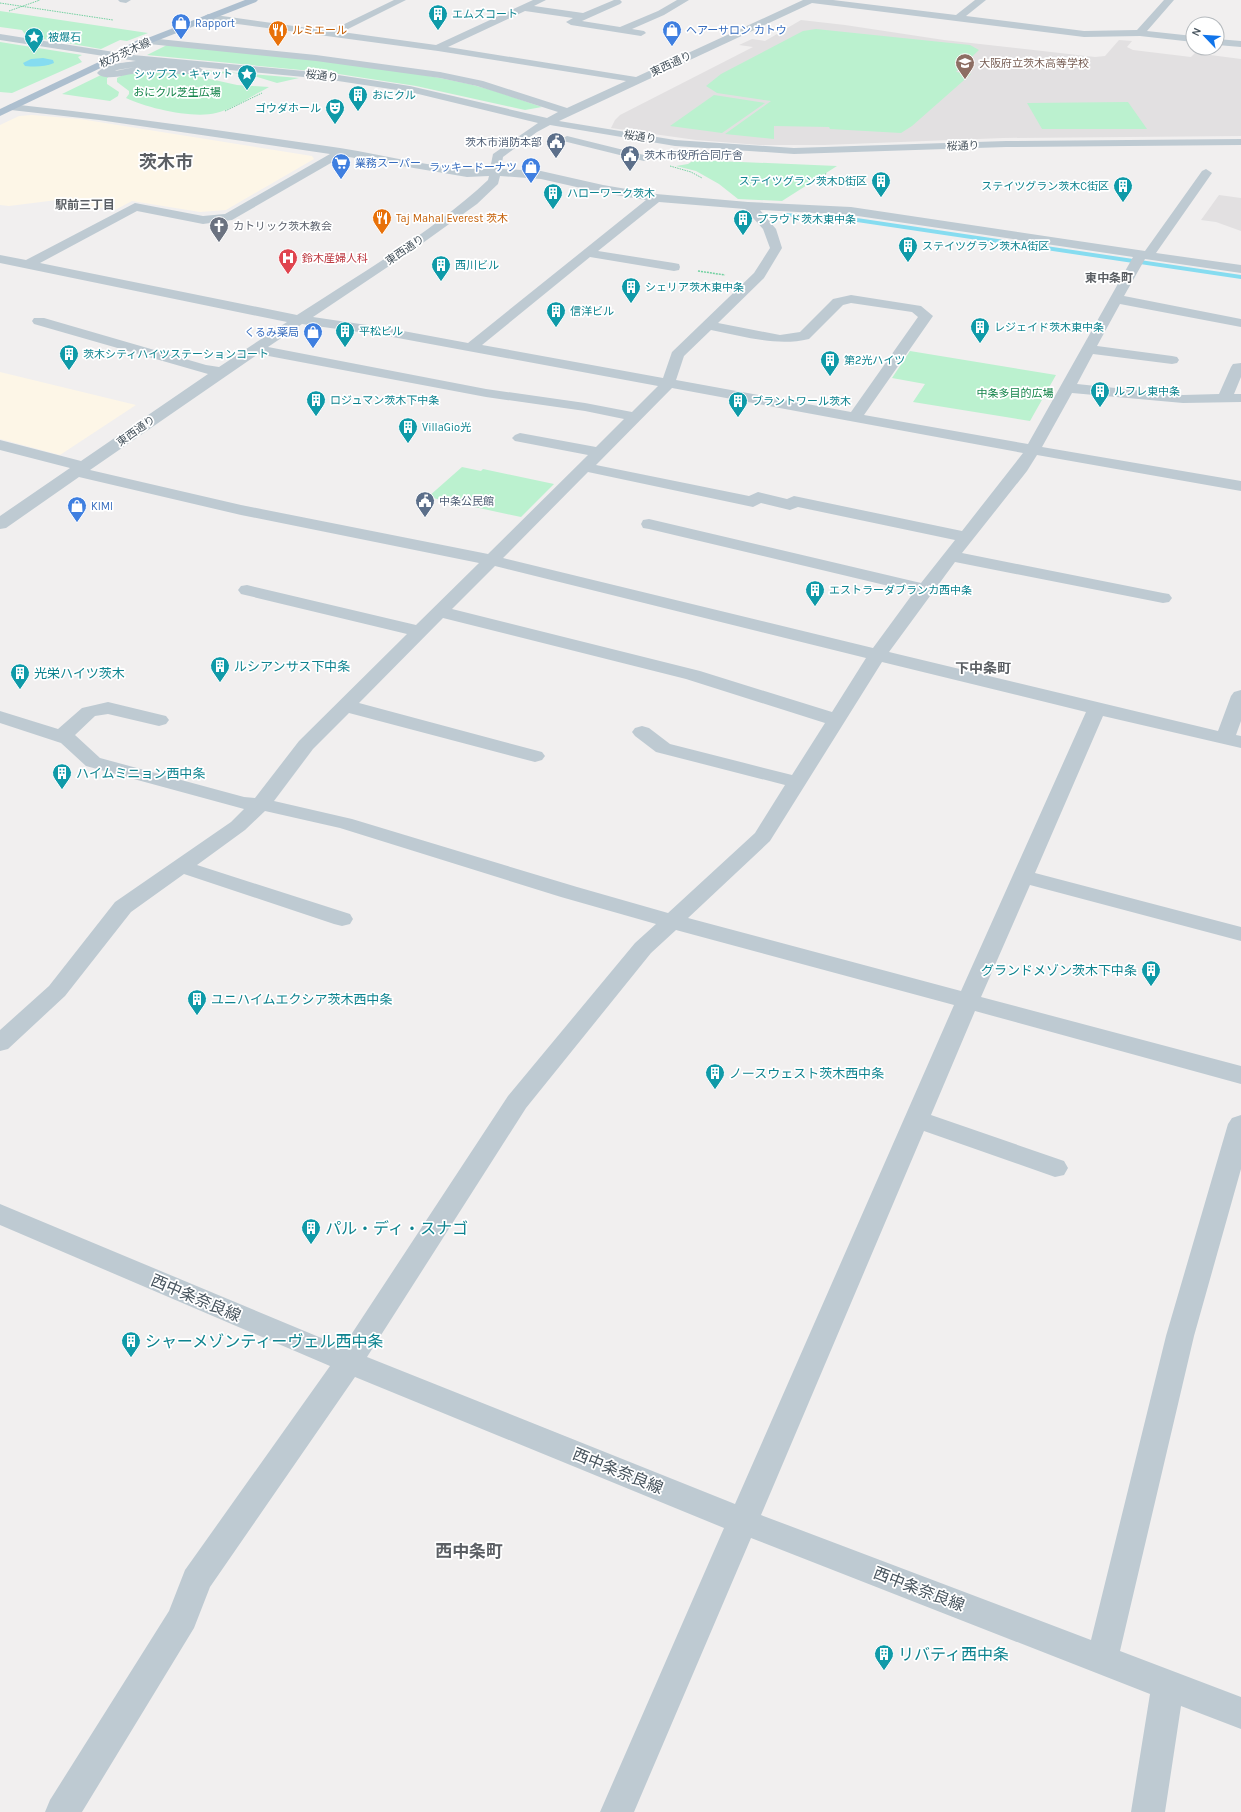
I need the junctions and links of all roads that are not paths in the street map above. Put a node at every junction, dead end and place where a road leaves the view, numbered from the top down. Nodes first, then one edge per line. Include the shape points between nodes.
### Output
1 (253, 0) edge
2 (401, 0) edge
3 (540, 0) edge
4 (684, 0) edge
5 (811, 0) edge
6 (981, 0) edge
7 (1169, 0) edge
8 (617, 2) dead end
9 (525, 8) junction
10 (583, 16) junction
11 (208, 17) junction
12 (958, 18) junction
13 (621, 30) junction
14 (641, 33) dead end
15 (1140, 33) junction
16 (331, 34) junction
17 (0, 37) edge
18 (1185, 38) edge
19 (146, 42) junction
20 (1225, 43) edge
21 (1241, 44) edge
22 (436, 48) junction
23 (121, 54) junction
24 (423, 55) dead end
25 (410, 62) dead end
26 (397, 68) junction
27 (106, 73) joint
28 (637, 80) junction
29 (11, 107) junction
30 (568, 112) junction
31 (0, 113) edge
32 (549, 122) junction
33 (1241, 142) edge
34 (341, 152) junction
35 (644, 158) dead end
36 (496, 172) junction
37 (1206, 173) dead end
38 (656, 198) junction
39 (748, 206) junction
40 (587, 254) junction
41 (1141, 258) junction
42 (0, 259) edge
43 (29, 264) junction
44 (674, 267) road end
45 (1231, 273) edge
46 (1117, 299) junction
47 (301, 319) junction
48 (39, 321) dead end
49 (1241, 323) edge
50 (707, 325) junction
51 (471, 348) junction
52 (256, 349) junction
53 (1090, 349) junction
54 (1172, 360) dead end
55 (1238, 367) dead end
56 (222, 372) junction
57 (668, 384) junction
58 (1068, 388) junction
59 (1226, 398) junction
60 (1241, 398) edge
61 (635, 417) junction
62 (854, 418) junction
63 (520, 438) dead end
64 (0, 445) edge
65 (1033, 450) junction
66 (600, 452) junction
67 (585, 467) junction
68 (81, 469) junction
69 (1241, 486) edge
70 (0, 524) edge
71 (649, 524) dead end
72 (966, 537) junction
73 (951, 556) junction
74 (491, 560) junction
75 (925, 589) junction
76 (247, 590) dead end
77 (1163, 598) dead end
78 (441, 612) junction
79 (421, 632) junction
80 (878, 654) junction
81 (1241, 696) edge
82 (347, 706) junction
83 (1097, 708) junction
84 (159, 720) dead end
85 (836, 720) junction
86 (4, 723) edge
87 (642, 732) dead end
88 (60, 737) junction
89 (1233, 740) edge
90 (535, 756) dead end
91 (797, 782) junction
92 (261, 804) junction
93 (180, 866) junction
94 (1023, 876) junction
95 (342, 919) dead end
96 (671, 921) junction
97 (1241, 934) edge
98 (968, 1001) junction
99 (0, 1043) edge
100 (1241, 1075) edge
101 (917, 1119) junction
102 (1241, 1124) edge
103 (1055, 1168) dead end
104 (0, 1214) edge
105 (349, 1362) junction
106 (742, 1521) junction
107 (1102, 1660) junction
108 (1168, 1686) junction
109 (1241, 1713) edge
110 (62, 1812) edge
111 (617, 1812) edge
112 (1148, 1812) edge

1 - 11 main road, 枚方茨木線
2 - 16 street
3 - 9 street
4 - 13 street
5 - 12 street
5 - 28 street, 東西通り
6 - 12 street
7 - 15 street
8 - 10 street
9 - 10 street
9 - 22 street
10 - 13 street via 571,22
11 - 16 street
11 - 19 main road, 枚方茨木線
12 - 15 street via 1084,34
13 - 14 street
15 - 18 street
16 - 22 street
17 - 23 street, 桜通り
19 - 23 main road, 枚方茨木線, bridge
19 - 26 street
20 - 21 street
22 - 24 street
22 - 28 street
23 - 29 main road, 枚方茨木線
23 - 32 street, 桜通り via 325,76 410,89
25 - 26 street
26 - 30 street via 479,83
27 - 27 street via 102,73 115,67 138,64 198,70 144,68 114,74
28 - 30 street, 東西通り
29 - 31 main road, 枚方茨木線
29 - 34 street
30 - 32 street, 東西通り
32 - 33 street, 桜通り via 675,143 794,151 1006,144
32 - 35 street via 550,135
32 - 36 street, 東西通り via 533,130 497,156
34 - 36 street via 467,173
34 - 43 street via 228,217 203,220 135,207
36 - 38 street via 541,175
36 - 47 street, 東西通り via 494,181 473,202
37 - 41 street
38 - 39 street
38 - 40 street
39 - 41 street via 851,211
39 - 50 street via 773,235 776,248 759,275
40 - 44 street
40 - 51 street
41 - 45 street
41 - 46 street
42 - 43 street
43 - 47 street
46 - 49 street
46 - 53 street
47 - 51 street
47 - 52 street, 東西通り
48 - 56 street
50 - 57 street via 677,355
50 - 62 street via 780,338 804,336 838,302 851,299 916,309 926,316
51 - 57 street
52 - 56 street, 東西通り
52 - 61 street via 486,393
53 - 54 street
53 - 58 street
55 - 59 street
56 - 68 street, 東西通り
57 - 61 street
57 - 62 street
58 - 59 street via 1183,400
58 - 65 street
59 - 60 street
61 - 66 street
62 - 65 street
63 - 66 street
64 - 68 street
65 - 69 street
65 - 72 street
66 - 67 street
67 - 72 street via 753,502 758,497 790,504 794,501
67 - 74 street
68 - 70 street, 東西通り
68 - 74 street via 241,510
71 - 75 street
72 - 73 street
73 - 75 street
73 - 77 street
74 - 78 street
74 - 80 street
75 - 80 street
76 - 79 street
78 - 79 street
78 - 85 street via 693,675
79 - 82 street
80 - 83 street
80 - 85 street
81 - 89 street
82 - 90 street
82 - 92 street via 306,745
83 - 89 street
83 - 94 street
84 - 88 street via 108,708 89,712
85 - 91 street
86 - 88 street
87 - 91 street via 662,748
88 - 92 street via 68,739 93,762 243,803
91 - 96 street via 763,837
92 - 93 street via 238,826
92 - 96 street via 345,823
93 - 95 street
93 - 99 street via 123,906 57,991
94 - 97 street
94 - 98 street
96 - 98 street
96 - 105 street via 643,948 517,1102
98 - 100 street
98 - 101 street
101 - 103 street
101 - 106 street
102 - 107 street via 1180,1336
104 - 105 street, 西中条奈良線
105 - 106 street, 西中条奈良線
105 - 110 street via 196,1580 183,1618
106 - 107 street, 西中条奈良線
106 - 111 street
107 - 108 street, 西中条奈良線
108 - 109 street, 西中条奈良線
108 - 112 street

